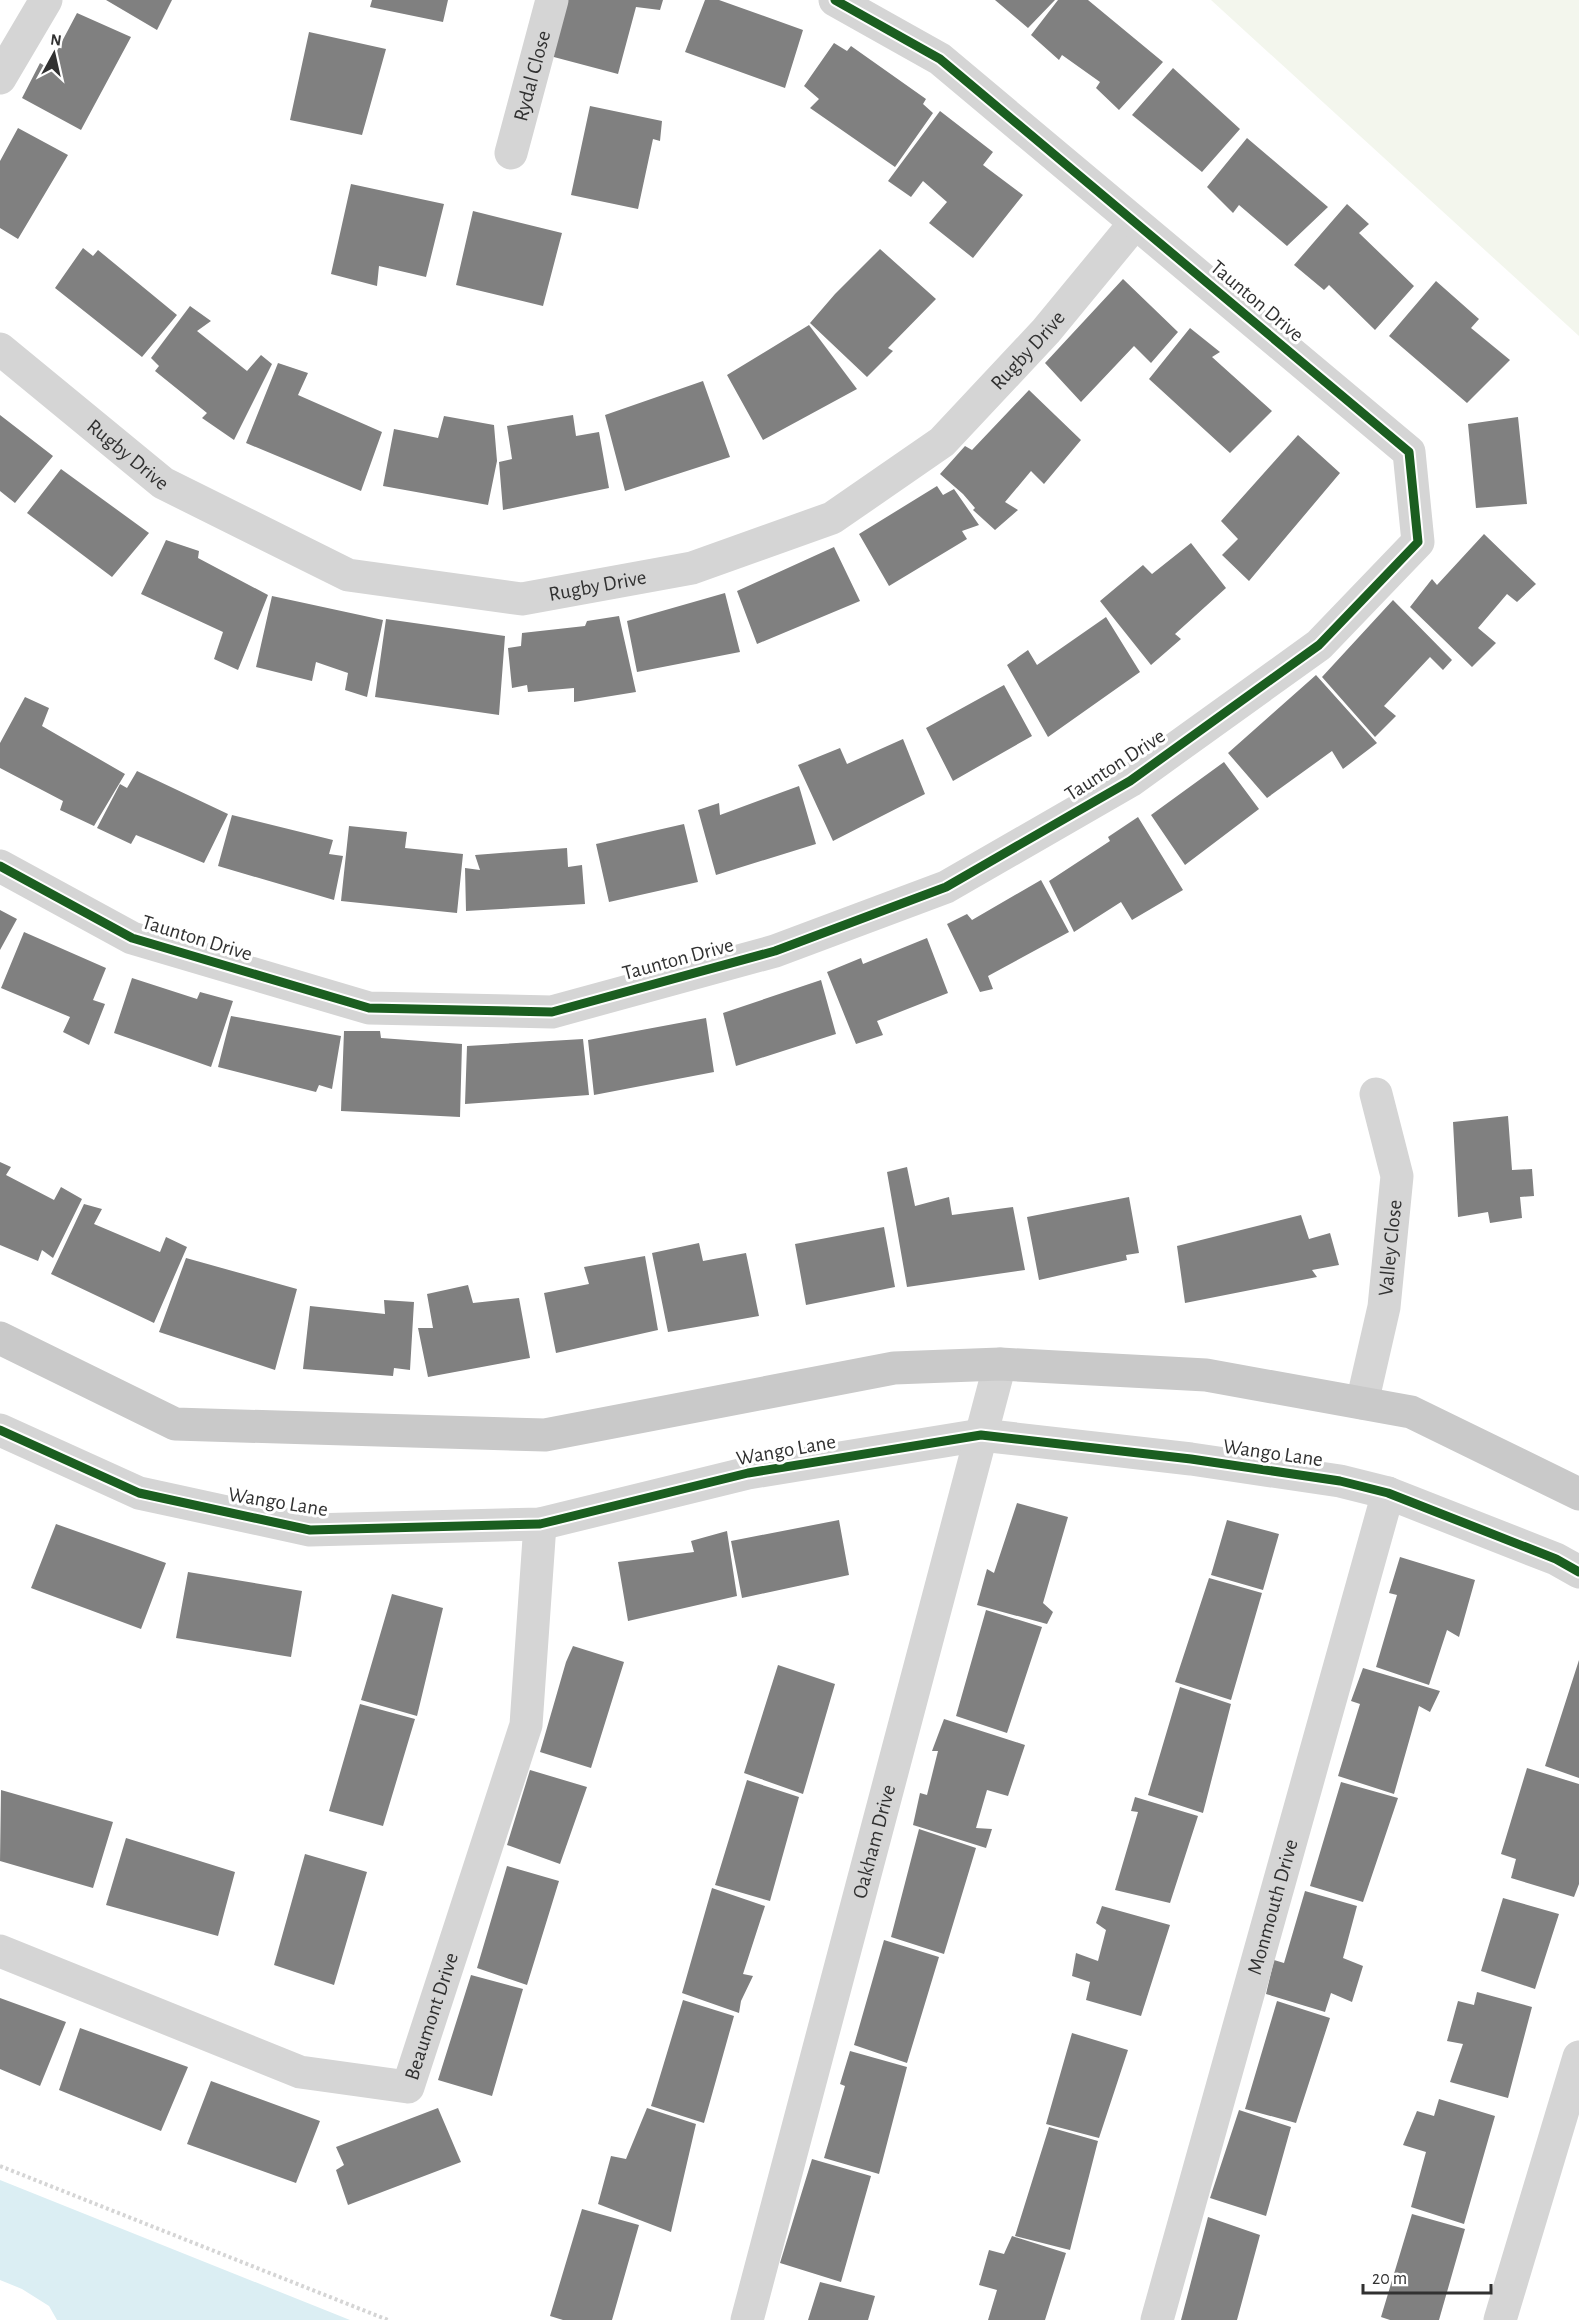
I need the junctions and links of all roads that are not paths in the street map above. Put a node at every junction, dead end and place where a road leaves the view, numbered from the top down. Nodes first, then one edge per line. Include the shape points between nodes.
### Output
1 (46, 0) edge
2 (552, 0) edge
3 (835, 0) edge
4 (0, 78) edge
5 (511, 153) dead end
6 (1135, 223) junction
7 (0, 348) edge
8 (0, 866) edge
9 (1376, 1094) dead end
10 (0, 1338) edge
11 (1000, 1364) junction
12 (1362, 1403) junction
13 (0, 1430) edge
14 (981, 1435) junction
15 (1388, 1493) junction
16 (1579, 1494) edge
17 (540, 1524) junction
18 (1579, 1572) edge
19 (0, 1951) edge
20 (1579, 2057) edge
21 (747, 2320) edge
22 (1157, 2320) edge
23 (1500, 2320) edge

1 - 4 street
2 - 5 street, Rydal Close
3 - 6 street, Taunton Drive via 940,59
6 - 7 street, Rugby Drive via 1046,331 942,442 832,518 692,568 522,599 348,575 162,483
6 - 8 street, Taunton Drive via 1408,452 1418,542 1319,645 1130,780 946,887 775,951 552,1012 369,1008 132,938
9 - 12 street, Valley Close via 1397,1176 1384,1307
10 - 11 main road via 175,1424 545,1435 894,1368
11 - 12 main road via 1206,1375
11 - 14 street, Oakham Drive
12 - 16 main road via 1411,1412
13 - 17 street, Wango Lane via 139,1493 310,1530
14 - 15 street, Wango Lane via 1191,1459 1340,1481
14 - 17 street, Wango Lane via 748,1473
14 - 21 street, Oakham Drive
15 - 18 street, Wango Lane via 1556,1559
15 - 22 street, Monmouth Drive
17 - 19 street, Beaumont Drive via 526,1725 408,2087 300,2072
20 - 23 street

